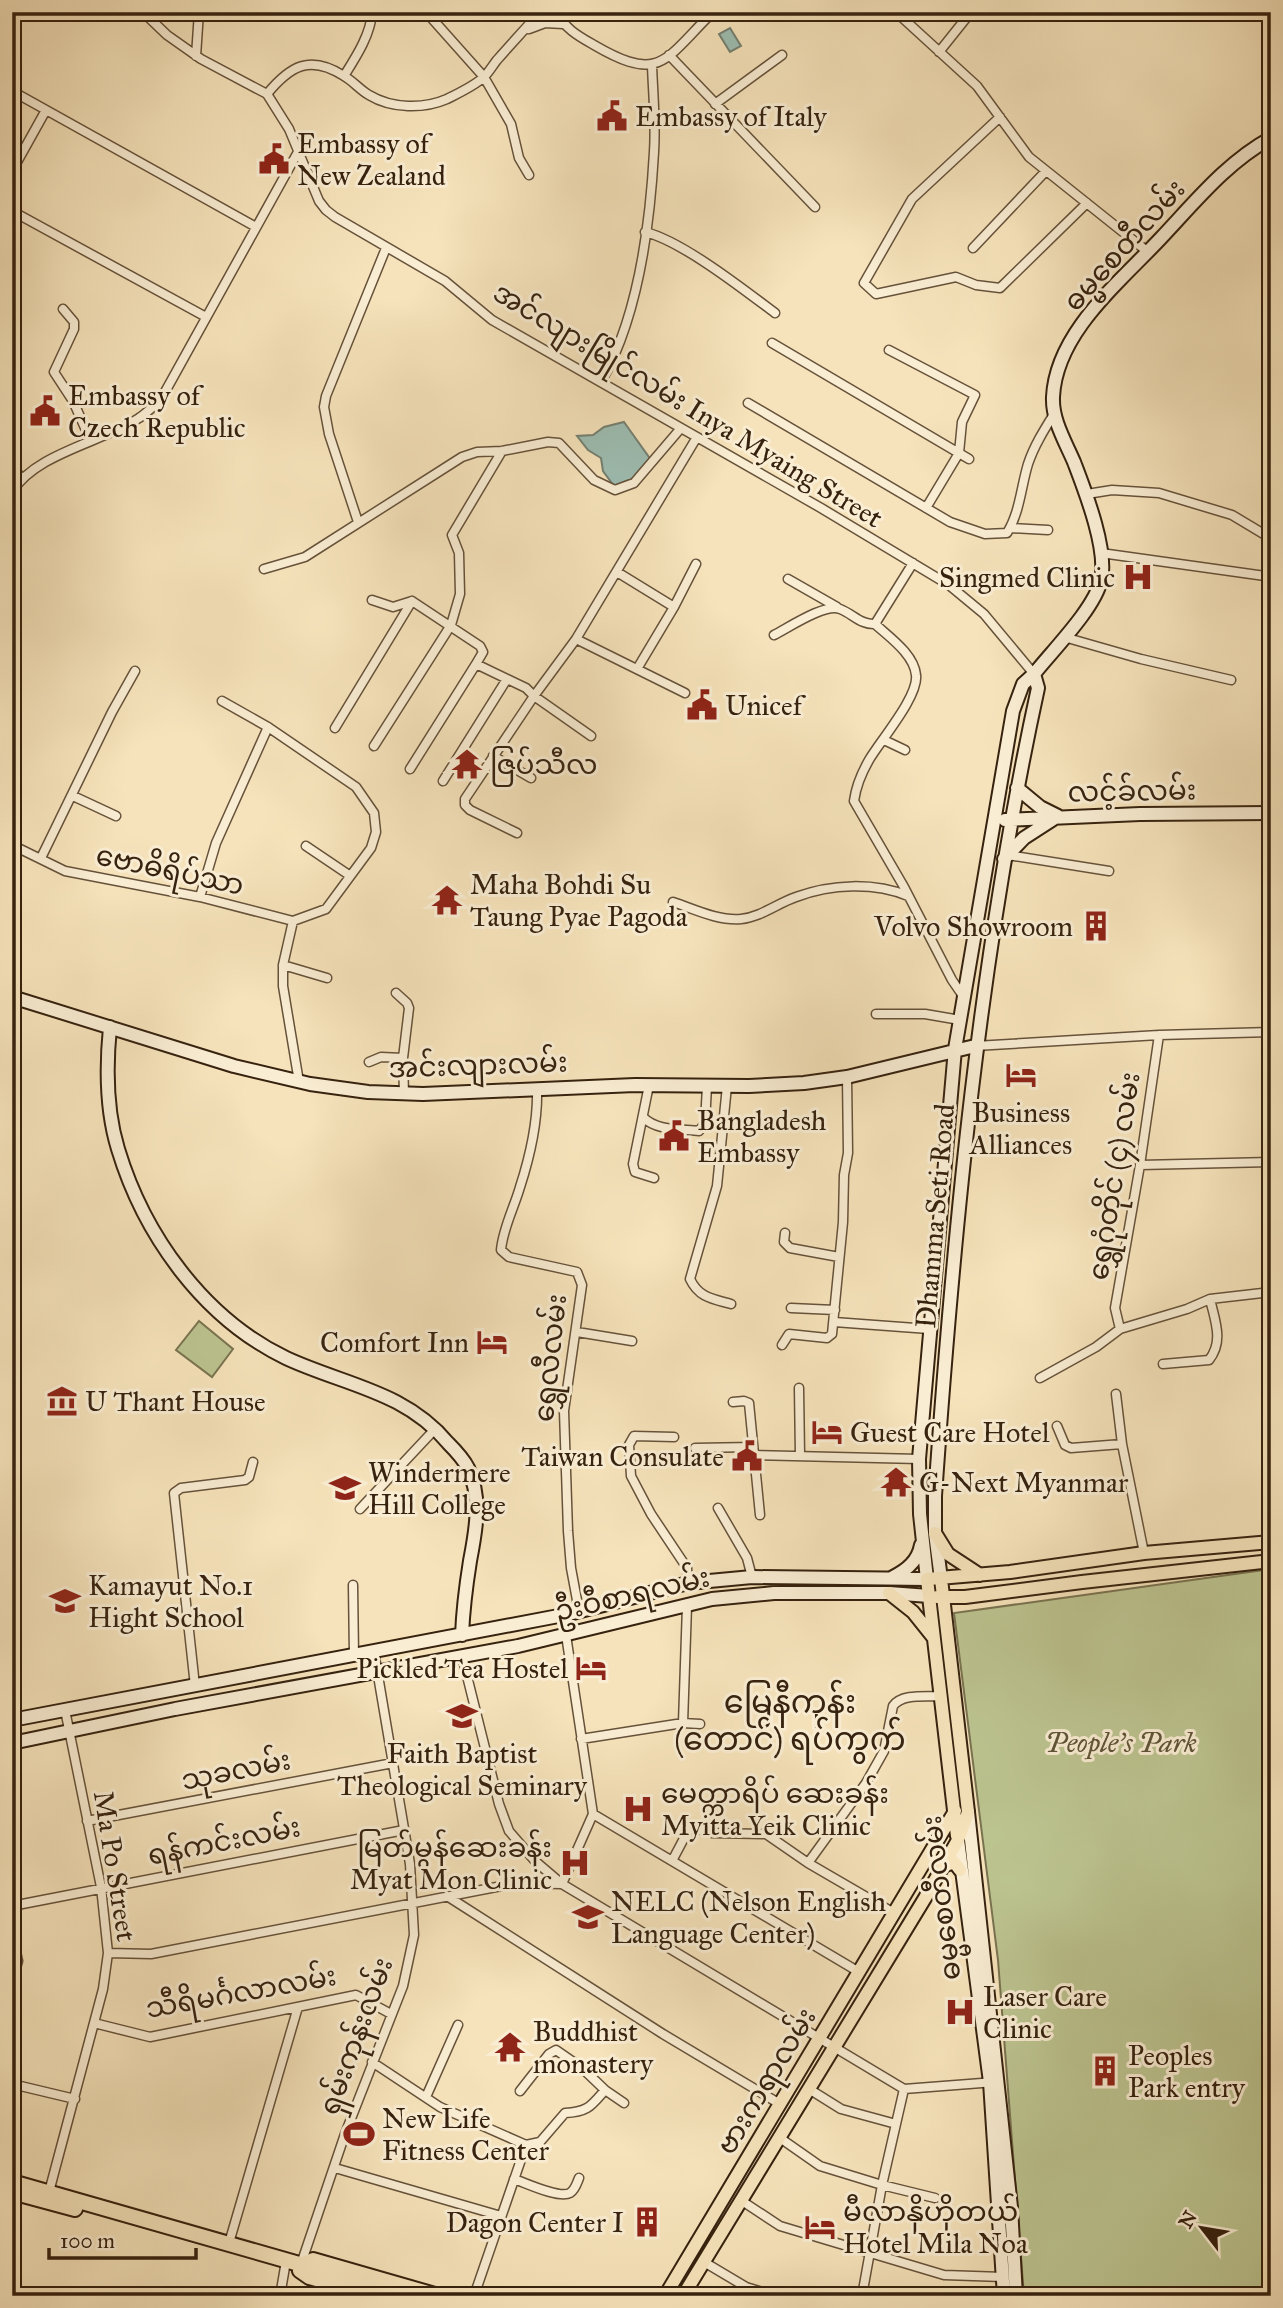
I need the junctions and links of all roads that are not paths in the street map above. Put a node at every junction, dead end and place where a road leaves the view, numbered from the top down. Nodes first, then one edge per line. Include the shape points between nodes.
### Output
1 (143, 12) edge
2 (200, 12) edge
3 (373, 12) edge
4 (540, 12) edge
5 (558, 12) edge
6 (713, 12) edge
7 (896, 12) edge
8 (971, 12) edge
9 (426, 13) edge
10 (563, 24) junction
11 (523, 32) junction
12 (939, 52) junction
13 (669, 55) junction
14 (782, 55) dead end
15 (196, 56) junction
16 (652, 65) junction
17 (344, 76) junction
18 (484, 77) junction
19 (12, 91) edge
20 (267, 94) junction
21 (715, 104) junction
22 (46, 110) junction
23 (1000, 117) junction
24 (1271, 138) edge
25 (298, 152) junction
26 (12, 171) edge
27 (1045, 172) junction
28 (529, 176) dead end
29 (1087, 203) junction
30 (815, 207) dead end
31 (12, 211) edge
32 (256, 227) junction
33 (645, 232) junction
34 (386, 248) junction
35 (973, 248) dead end
36 (1148, 253) junction
37 (63, 309) dead end
38 (775, 313) dead end
39 (206, 317) junction
40 (772, 343) dead end
41 (889, 350) dead end
42 (601, 382) junction
43 (748, 403) dead end
44 (1054, 414) junction
45 (681, 428) junction
46 (697, 437) junction
47 (90, 439) junction
48 (502, 452) junction
49 (959, 453) junction
50 (969, 459) dead end
51 (12, 468) edge
52 (22, 478) junction
53 (12, 492) edge
54 (1087, 494) junction
55 (926, 508) junction
56 (358, 522) junction
57 (1010, 528) junction
58 (1048, 530) dead end
59 (1267, 536) dead end
60 (1101, 553) junction
61 (913, 563) junction
62 (696, 564) dead end
63 (264, 569) dead end
64 (617, 572) junction
65 (1265, 576) dead end
66 (788, 579) dead end
67 (372, 600) dead end
68 (412, 601) junction
69 (674, 607) junction
70 (838, 608) junction
71 (875, 624) junction
72 (451, 625) junction
73 (774, 635) dead end
74 (1064, 637) junction
75 (576, 639) junction
76 (476, 664) junction
77 (637, 669) junction
78 (135, 671) dead end
79 (1034, 674) junction
80 (507, 679) junction
81 (1231, 680) dead end
82 (685, 693) dead end
83 (534, 696) junction
84 (222, 701) dead end
85 (268, 727) junction
86 (335, 728) dead end
87 (591, 736) dead end
88 (884, 740) junction
89 (374, 746) dead end
90 (905, 750) dead end
91 (493, 756) junction
92 (410, 769) dead end
93 (531, 778) dead end
94 (443, 781) dead end
95 (1017, 788) junction
96 (73, 796) junction
97 (1271, 813) edge
98 (116, 816) dead end
99 (1058, 816) junction
100 (1012, 819) junction
101 (993, 820) junction
102 (517, 833) dead end
103 (12, 845) edge
104 (306, 846) dead end
105 (1006, 857) junction
106 (41, 858) junction
107 (1109, 870) dead end
108 (349, 876) junction
109 (908, 896) junction
110 (200, 897) junction
111 (673, 902) dead end
112 (293, 921) junction
113 (283, 965) junction
114 (327, 978) dead end
115 (396, 993) dead end
116 (963, 996) junction
117 (12, 997) edge
118 (876, 1014) dead end
119 (960, 1020) junction
120 (110, 1027) junction
121 (1271, 1031) edge
122 (1159, 1035) junction
123 (975, 1046) junction
124 (955, 1049) junction
125 (403, 1058) junction
126 (369, 1062) dead end
127 (847, 1077) junction
128 (299, 1082) junction
129 (649, 1085) junction
130 (707, 1086) junction
131 (727, 1086) junction
132 (537, 1089) junction
133 (404, 1094) junction
134 (643, 1117) junction
135 (1271, 1162) edge
136 (1140, 1165) junction
137 (654, 1178) dead end
138 (785, 1233) dead end
139 (839, 1256) junction
140 (1271, 1292) edge
141 (1210, 1299) junction
142 (732, 1304) dead end
143 (791, 1308) dead end
144 (835, 1310) junction
145 (834, 1322) junction
146 (1119, 1327) junction
147 (929, 1329) junction
148 (949, 1331) junction
149 (577, 1332) junction
150 (632, 1341) dead end
151 (782, 1345) dead end
152 (1163, 1364) dead end
153 (1040, 1378) dead end
154 (799, 1388) dead end
155 (1116, 1394) dead end
156 (733, 1402) dead end
157 (1057, 1426) dead end
158 (436, 1428) junction
159 (674, 1437) dead end
160 (1122, 1444) junction
161 (695, 1448) dead end
162 (755, 1451) junction
163 (800, 1456) junction
164 (919, 1459) junction
165 (253, 1462) dead end
166 (718, 1508) dead end
167 (360, 1509) dead end
168 (760, 1515) dead end
169 (929, 1535) junction
170 (1271, 1542) edge
171 (1144, 1553) junction
172 (1271, 1561) edge
173 (980, 1575) junction
174 (752, 1577) junction
175 (890, 1578) junction
176 (927, 1579) junction
177 (941, 1579) junction
178 (688, 1583) junction
179 (354, 1585) dead end
180 (889, 1594) junction
181 (929, 1596) junction
182 (944, 1597) junction
183 (965, 1598) junction
184 (687, 1606) junction
185 (574, 1612) junction
186 (947, 1626) junction
187 (496, 1628) junction
188 (569, 1634) junction
189 (457, 1636) junction
190 (936, 1643) junction
191 (499, 1649) junction
192 (374, 1652) junction
193 (354, 1656) junction
194 (458, 1657) junction
195 (269, 1672) junction
196 (377, 1673) junction
197 (195, 1686) junction
198 (172, 1690) junction
199 (272, 1692) junction
200 (942, 1696) junction
201 (175, 1709) junction
202 (65, 1710) junction
203 (12, 1720) edge
204 (683, 1723) junction
205 (700, 1724) dead end
206 (68, 1732) junction
207 (582, 1739) junction
208 (12, 1743) edge
209 (393, 1763) junction
210 (962, 1811) junction
211 (593, 1814) junction
212 (87, 1821) junction
213 (404, 1830) junction
214 (958, 1840) junction
215 (672, 1861) junction
216 (808, 1863) junction
217 (943, 1866) junction
218 (960, 1870) junction
219 (562, 1884) junction
220 (101, 1888) junction
221 (908, 1889) junction
222 (447, 1896) junction
223 (925, 1898) junction
224 (412, 1903) junction
225 (12, 1906) edge
226 (894, 1913) junction
227 (12, 1934) edge
228 (108, 1953) junction
229 (859, 1972) junction
230 (12, 1982) edge
231 (298, 2007) junction
232 (391, 2014) junction
233 (94, 2023) junction
234 (458, 2025) dead end
235 (821, 2037) junction
236 (835, 2046) junction
237 (372, 2062) junction
238 (994, 2082) junction
239 (12, 2084) edge
240 (809, 2089) junction
241 (904, 2089) junction
242 (605, 2090) junction
243 (520, 2091) dead end
244 (426, 2097) junction
245 (75, 2099) junction
246 (624, 2103) dead end
247 (780, 2104) junction
248 (896, 2124) junction
249 (780, 2138) junction
250 (526, 2145) junction
251 (335, 2168) junction
252 (579, 2178) dead end
253 (514, 2179) junction
254 (12, 2182) edge
255 (882, 2185) junction
256 (12, 2192) edge
257 (49, 2192) junction
258 (728, 2193) junction
259 (935, 2198) dead end
260 (742, 2201) junction
261 (501, 2216) junction
262 (229, 2243) junction
263 (870, 2253) junction
264 (705, 2262) junction
265 (299, 2267) junction
266 (1003, 2277) junction
267 (280, 2296) edge
268 (375, 2296) edge
269 (411, 2296) edge
270 (442, 2296) edge
271 (474, 2296) edge
272 (665, 2296) edge
273 (683, 2296) edge
274 (775, 2296) edge
275 (862, 2296) edge
276 (1004, 2296) edge
277 (1016, 2296) edge

1 - 15 street, အင်လျားမြိုင်လမ်း Inya Myaing Street
2 - 15 street
3 - 17 street
4 - 11 street
5 - 10 street
6 - 13 street
7 - 12 street
8 - 12 street
9 - 18 street
10 - 11 street via 545,23
10 - 16 street via 631,64
11 - 18 street
12 - 23 street via 977,86
13 - 16 street
13 - 21 street
14 - 21 street
15 - 20 street, အင်လျားမြိုင်လမ်း Inya Myaing Street
16 - 33 street via 654,151
17 - 18 street via 371,96 409,106 444,100
17 - 20 street via 322,65 299,66
18 - 28 street via 511,124 519,158
19 - 22 street
20 - 25 street, အင်လျားမြိုင်လမ်း Inya Myaing Street
21 - 30 street
22 - 26 street
22 - 32 street
23 - 27 street
23 - 29 street via 912,199 864,283 877,294 956,277 999,288
24 - 36 main road, ဓမ္မစေတီလမ်း via 1225,171
25 - 32 street
25 - 34 street, အင်လျားမြိုင်လမ်း Inya Myaing Street via 326,210
27 - 29 street
27 - 35 street
29 - 36 street
31 - 39 street
32 - 39 street
33 - 38 street via 658,235 710,267
33 - 42 street via 634,296
34 - 42 street, အင်လျားမြိုင်လမ်း Inya Myaing Street via 445,281 492,320
34 - 56 street via 324,407
36 - 44 main road, ဓမ္မစေတီလမ်း via 1097,304 1067,349 1056,376
37 - 47 street via 74,329 54,372
39 - 47 street via 160,401 139,418
40 - 49 street
41 - 49 street via 975,396 962,422
42 - 45 street, အင်လျားမြိုင်လမ်း Inya Myaing Street
43 - 55 street
44 - 54 main road, ဓမ္မစေတီလမ်း
44 - 57 street via 1028,465
45 - 46 street, အင်လျားမြိုင်လမ်း Inya Myaing Street
45 - 48 street via 634,483 615,490 594,480 559,443
46 - 61 street, အင်လျားမြိုင်လမ်း Inya Myaing Street
46 - 64 street
47 - 52 street
48 - 56 street via 462,457
48 - 72 street via 452,535 459,553 460,594
49 - 50 street
49 - 55 street
51 - 52 street
52 - 53 street
54 - 59 street via 1112,489 1159,493 1232,515
54 - 60 main road, ဓမ္မစေတီလမ်း
55 - 57 street via 985,534 1007,533
56 - 63 street via 305,557
57 - 58 street
60 - 65 street
60 - 74 main road, ဓမ္မစေတီလမ်း via 1102,579 1091,603
61 - 71 street
61 - 79 street, အင်လျားမြိုင်လမ်း Inya Myaing Street via 973,603
62 - 69 street
64 - 69 street
64 - 75 street
66 - 70 street
67 - 68 street via 393,607
68 - 72 street
68 - 86 street
69 - 77 street
70 - 71 street via 867,625
70 - 73 street via 827,608
71 - 88 street via 905,652 916,673 908,701
72 - 76 street via 483,649
72 - 89 street
74 - 79 main road, ဓမ္မစေတီလမ်း
74 - 81 street
75 - 77 street
75 - 83 street
76 - 80 street
76 - 92 street
77 - 82 street
78 - 96 street
79 - 95 main road via 1038,688
79 - 101 main road, ဓမ္မစေတီလမ်း via 1023,684 1013,711
80 - 83 street
80 - 94 street
83 - 87 street
83 - 91 street
84 - 85 street
85 - 108 street via 356,787 374,813 376,832 371,848
85 - 110 street via 216,844
88 - 90 street
88 - 109 street via 858,782 854,802
91 - 93 street
91 - 102 street via 465,806
95 - 99 main road
95 - 100 main road
96 - 98 street
96 - 106 street
97 - 99 main road, လင့်ခ်လမ်း
99 - 100 main road, လင့်ခ်လမ်း
99 - 105 main road
100 - 101 main road, လင့်ခ်လမ်း
100 - 105 main road
101 - 116 main road, Dhamma Seti Road
103 - 106 street, ဗောဓိရိပ်သာ
104 - 108 street
105 - 107 street
105 - 123 main road, Dhamma Seti Road
106 - 110 street, ဗောဓိရိပ်သာ via 92,878
108 - 112 street via 326,909
109 - 111 street via 842,887 797,896 739,919 719,918
109 - 116 street
110 - 112 street, ဗောဓိရိပ်သာ
112 - 113 street
113 - 114 street
113 - 128 street via 285,1009
115 - 125 street via 409,1009
116 - 119 main road, Dhamma Seti Road
117 - 120 main road, အင်းလျားလမ်း
118 - 119 street
119 - 124 main road, Dhamma Seti Road
120 - 128 main road, အင်းလျားလမ်း
120 - 158 main road via 108,1088 117,1147 141,1208 180,1270 205,1299 261,1343 312,1369 401,1402
121 - 122 street
122 - 123 street
122 - 136 street, ရွှေဂုံတိုင် (၄) လမ်း
123 - 124 main road, အင်းလျားလမ်း
123 - 148 main road, Dhamma Seti Road
124 - 127 main road, အင်းလျားလမ်း
124 - 147 main road, Dhamma Seti Road
125 - 126 street via 387,1056
125 - 133 street
127 - 131 main road, အင်းလျားလမ်း
127 - 139 street via 848,1153
128 - 133 main road, အင်းလျားလမ်း
129 - 130 main road, အင်းလျားလမ်း
129 - 132 main road, အင်းလျားလမ်း
129 - 134 street
130 - 131 main road, အင်းလျားလမ်း
130 - 134 street via 705,1123 699,1131 658,1127
131 - 142 street via 717,1186 690,1279 695,1290
132 - 133 main road, အင်းလျားလမ်း
132 - 149 street, ရွှေလီလမ်း via 536,1123 501,1250 509,1257 577,1272 582,1285
134 - 137 street via 633,1168
135 - 136 street
136 - 146 street, ရွှေဂုံတိုင် (၄) လမ်း via 1115,1308
138 - 139 street via 784,1242 790,1248
139 - 144 street
140 - 141 street
141 - 146 street
141 - 152 street via 1217,1350 1209,1360
143 - 144 street
144 - 145 street
145 - 147 street
145 - 151 street via 830,1337 789,1334
146 - 153 street via 1096,1347
147 - 148 main road
147 - 164 main road, Dhamma Seti Road
148 - 169 main road, Dhamma Seti Road
149 - 150 street
149 - 185 street, ရွှေလီလမ်း via 564,1411
154 - 163 street
155 - 160 street
156 - 162 street via 749,1403
157 - 160 street via 1070,1448
158 - 167 street
158 - 189 main road via 468,1468 478,1512
159 - 178 street via 634,1436 629,1445 631,1476 687,1568
160 - 171 street
161 - 162 street
162 - 163 street
162 - 168 street
163 - 164 street
164 - 169 main road, Dhamma Seti Road via 919,1514
165 - 197 street via 246,1480 181,1488 174,1493
166 - 174 street via 747,1558
169 - 173 main road
169 - 175 main road via 906,1570
169 - 176 main road, ဓမ္မစေတီလမ်း
169 - 177 main road, Dhamma Seti Road
170 - 171 main road, ဦးဝီစာရလမ်း
171 - 173 main road, ဦးဝီစာရလမ်း
172 - 183 main road, ဦးဝီစာရလမ်း
173 - 177 main road, ဦးဝီစာရလမ်း
174 - 175 main road, ဦးဝီစာရလမ်း
174 - 178 main road, ဦးဝီစာရလမ်း
175 - 176 main road, ဦးဝီစာရလမ်း
176 - 177 main road, ဦးဝီစာရလမ်း
176 - 181 main road, ဓမ္မစေတီလမ်း
177 - 182 main road, ဓမ္မစေတီလမ်း
178 - 185 main road, ဦးဝီစာရလမ်း
179 - 193 street
180 - 181 main road, ဦးဝီစာရလမ်း
180 - 184 main road, ဦးဝီစာရလမ်း via 774,1592
180 - 190 main road via 913,1612
181 - 182 main road, ဦးဝီစာရလမ်း
181 - 190 main road, ဓမ္မစေတီလမ်း
182 - 183 main road, ဦးဝီစာရလမ်း
182 - 186 main road, ဓမ္မစေတီလမ်း
183 - 186 main road via 952,1611
184 - 188 main road, ဦးဝီစာရလမ်း
184 - 204 street
185 - 187 main road, ဦးဝီစာရလမ်း
185 - 188 main road
186 - 210 main road, ဓမ္မစေတီလမ်း
187 - 189 main road, ဦးဝီစာရလမ်း
187 - 191 main road
188 - 191 main road, ဦးဝီစာရလမ်း
188 - 207 street
189 - 192 main road, ဦးဝီစာရလမ်း
189 - 194 main road
190 - 200 main road, ဓမ္မစေတီလမ်း
191 - 194 main road, ဦးဝီစာရလမ်း
192 - 193 main road, ဦးဝီစာရလမ်း
192 - 196 street, ရှမ်းကုန်းလမ်း
193 - 195 main road, ဦးဝီစာရလမ်း
194 - 196 main road, ဦးဝီစာရလမ်း
194 - 219 street via 509,1831
195 - 197 main road, ဦးဝီစာရလမ်း
195 - 199 main road
196 - 199 main road, ဦးဝီစာရလမ်း
196 - 209 street, ရှမ်းကုန်းလမ်း
197 - 198 main road, ဦးဝီစာရလမ်း
198 - 201 main road
198 - 202 main road, ဦးဝီစာရလမ်း
199 - 201 main road, ဦးဝီစာရလမ်း
200 - 210 main road, ဓမ္မစေတီလမ်း
200 - 216 street via 897,1701 884,1751
201 - 206 main road, ဦးဝီစာရလမ်း
202 - 203 main road, ဦးဝီစာရလမ်း
202 - 206 street, Ma Po Street
204 - 205 street
204 - 207 street
206 - 208 main road, ဦးဝီစာရလမ်း
206 - 212 street, Ma Po Street
207 - 211 street
209 - 212 street, သုခလမ်း
209 - 213 street, ရှမ်းကုန်းလမ်း
210 - 214 main road, ဗားကရာလမ်း
210 - 221 main road, ဗားကရာလမ်း
210 - 238 main road, ဓမ္မစေတီလမ်း
211 - 215 street
211 - 219 street
212 - 220 street, Ma Po Street
213 - 220 street, ရန်ကင်းလမ်း
213 - 224 street, ရှမ်းကုန်းလမ်း
214 - 217 main road, ဗားကရာလမ်း
214 - 218 main road, ဓမ္မစေတီလမ်း
215 - 216 street via 690,1827 712,1833 766,1835
215 - 229 street
216 - 226 street
217 - 218 main road via 954,1862
217 - 223 main road, ဗားကရာလမ်း
218 - 238 main road, ဓမ္မစေတီလမ်း
219 - 222 street via 517,1883
219 - 235 street
220 - 225 street, ရန်ကင်းလမ်း
220 - 228 street, Ma Po Street
221 - 223 main road via 920,1890
221 - 226 main road, ဗားကရာလမ်း
222 - 224 street
222 - 247 street
223 - 236 main road, ဗားကရာလမ်း
224 - 228 street via 151,1954
224 - 232 street, ရှမ်းကုန်းလမ်း via 414,1935 403,1986
226 - 229 main road, ဗားကရာလမ်း
227 - 230 street via 18,1961
228 - 233 street, Ma Po Street
229 - 235 main road, ဗားကရာလမ်း
231 - 232 street, သီရိမင်္ဂလာလမ်း via 356,1995
231 - 233 street, သီရိမင်္ဂလာလမ်း via 150,2037
231 - 262 street
232 - 237 street, ရှမ်းကုန်းလမ်း
233 - 245 street, Ma Po Street
234 - 244 street
235 - 236 street
235 - 247 main road, ဗားကရာလမ်း
236 - 240 main road, ဗားကရာလမ်း
236 - 241 street
237 - 244 street
237 - 251 street, ရှမ်းကုန်းလမ်း
238 - 241 street
238 - 266 main road, ဓမ္မစေတီလမ်း
238 - 277 main road, ဓမ္မစေတီလမ်း via 1011,2207
239 - 245 street
240 - 248 street via 841,2109
240 - 249 main road, ဗားကရာလမ်း
241 - 248 street
242 - 243 street via 556,2050
242 - 246 street
242 - 250 street via 589,2108 565,2113 540,2142
244 - 250 street
245 - 257 street, Ma Po Street
247 - 258 main road, ဗားကရာလမ်း
248 - 255 street
249 - 255 street via 820,2165
249 - 260 main road, ဗားကရာလမ်း
250 - 253 street
251 - 261 street
251 - 265 street, ရှမ်းကုန်းလမ်း
252 - 253 street via 574,2189 559,2195
253 - 261 street
254 - 257 highway
255 - 259 street
255 - 263 street
256 - 265 highway
257 - 262 highway
258 - 260 main road
258 - 272 main road, ဗားကရာလမ်း
260 - 263 street via 780,2226
260 - 264 main road, ဗားကရာလမ်း
261 - 271 street
262 - 265 highway
263 - 266 street via 944,2275
263 - 275 street
264 - 273 main road
264 - 274 street via 746,2287
265 - 267 street, ရှမ်းကုန်းလမ်း
265 - 268 main road via 309,2278
265 - 269 highway
265 - 270 main road via 313,2259
266 - 276 main road, ဓမ္မစေတီလမ်း

